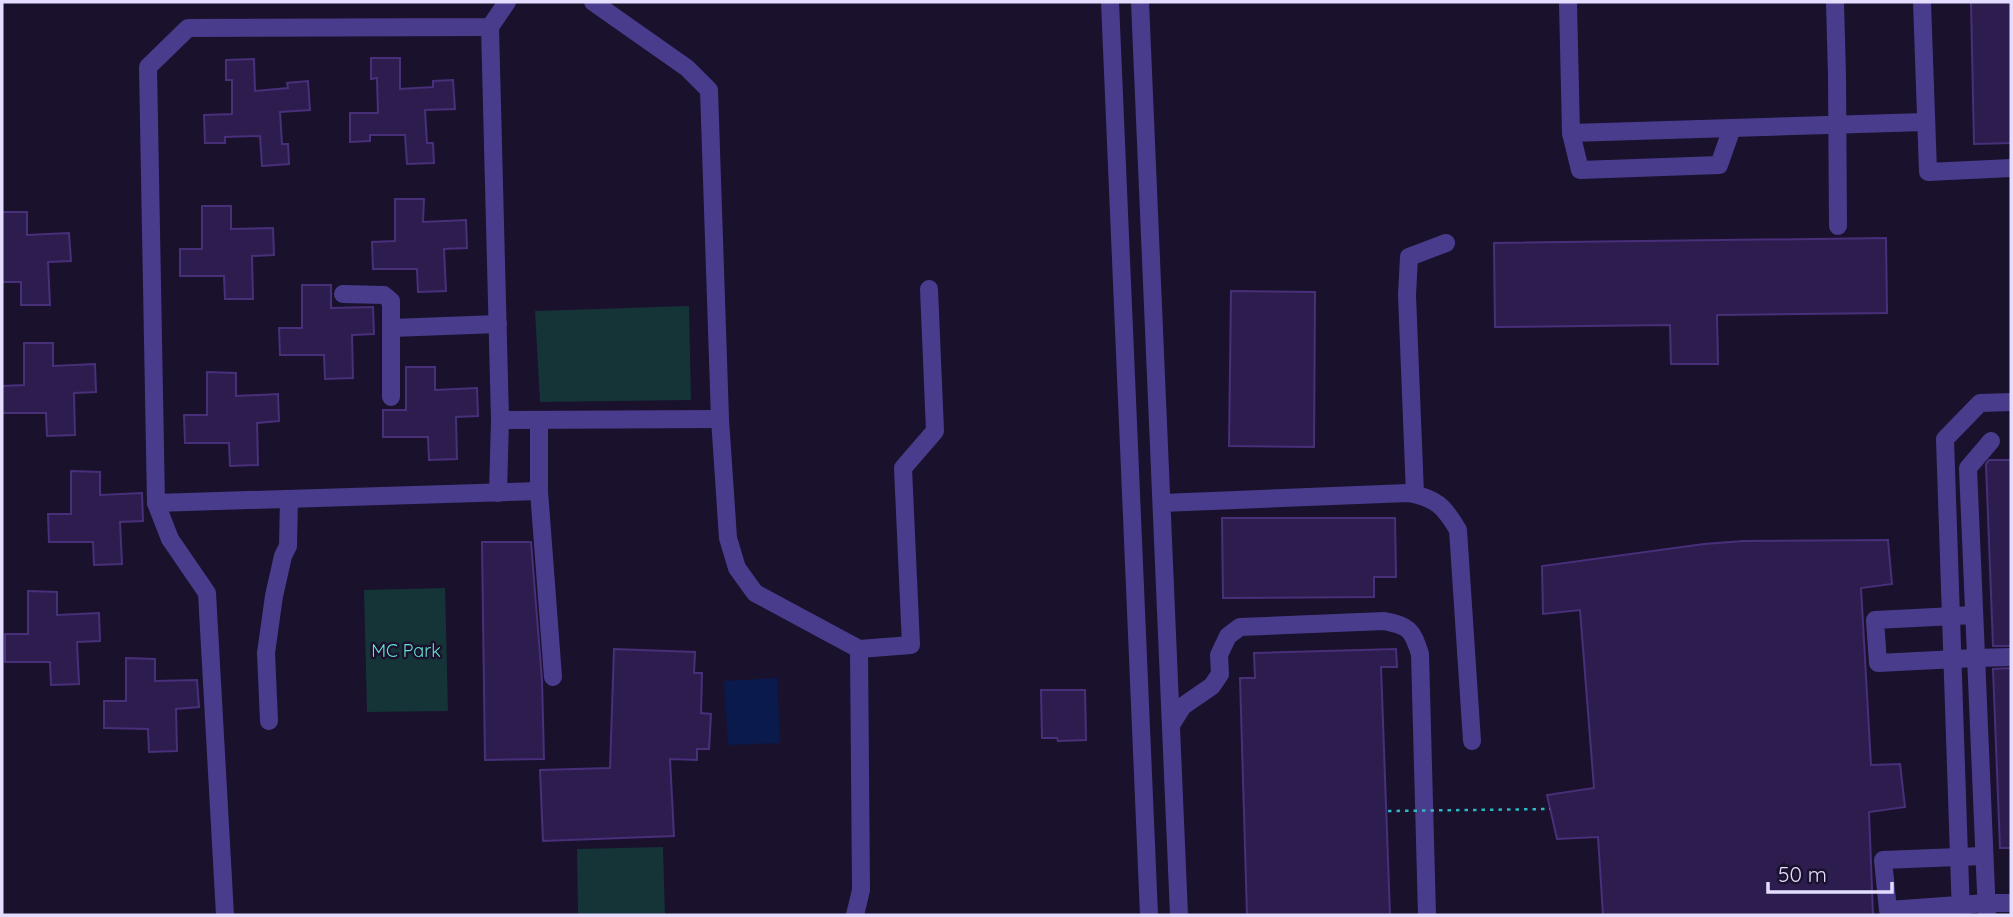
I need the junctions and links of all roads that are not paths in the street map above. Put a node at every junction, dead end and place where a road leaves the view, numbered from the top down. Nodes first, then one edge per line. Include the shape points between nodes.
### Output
1 (507, 2) edge
2 (593, 2) edge
3 (1110, 2) edge
4 (1140, 2) edge
5 (1567, 2) edge
6 (1835, 2) edge
7 (1922, 2) edge
8 (490, 27) junction
9 (1925, 122) junction
10 (1732, 128) junction
11 (1571, 132) junction
12 (2011, 169) edge
13 (1838, 226) dead end
14 (1446, 243) dead end
15 (929, 289) dead end
16 (343, 294) dead end
17 (498, 324) junction
18 (392, 328) junction
19 (391, 397) dead end
20 (2011, 402) edge
21 (720, 419) junction
22 (500, 420) junction
23 (539, 420) junction
24 (1991, 442) dead end
25 (539, 491) junction
26 (498, 493) junction
27 (1415, 494) junction
28 (289, 499) junction
29 (156, 503) junction
30 (1162, 503) junction
31 (1974, 615) junction
32 (859, 649) junction
33 (2011, 657) edge
34 (1976, 658) junction
35 (553, 677) dead end
36 (269, 721) dead end
37 (1171, 725) junction
38 (1472, 741) dead end
39 (1983, 856) junction
40 (2011, 903) edge
41 (1987, 909) edge
42 (225, 915) edge
43 (855, 915) edge
44 (1149, 915) edge
45 (1179, 915) edge
46 (1427, 915) edge
47 (1961, 915) edge

1 - 8 street
2 - 21 street via 687,68 709,90
3 - 44 street
4 - 30 street
5 - 11 street
6 - 13 street, bridge
7 - 9 street
8 - 17 street
8 - 29 street via 188,28 148,67
9 - 10 street
9 - 12 street via 1928,172
10 - 11 street
10 - 11 street via 1719,165 1580,170
14 - 27 street via 1409,257
15 - 32 street via 935,431 903,468 911,645
16 - 18 street via 389,297
17 - 18 street
17 - 22 street
18 - 19 street
20 - 47 street via 1980,402 1945,439
21 - 23 street
21 - 32 street via 728,538 737,568 755,593
22 - 23 street
22 - 26 street
23 - 25 street
24 - 31 street via 1968,468
25 - 26 street
25 - 35 street
26 - 28 street
27 - 30 street
27 - 38 street via 1430,498 1447,511 1458,530
28 - 29 street
28 - 36 street via 288,546 265,653
29 - 42 street via 170,539 206,593
30 - 37 street
31 - 34 street
31 - 34 street, bridge via 1875,620 1878,663
32 - 43 street via 861,890
33 - 34 street
34 - 39 street
37 - 45 street
37 - 46 street via 1183,706 1212,686 1220,674 1219,655 1228,636 1240,627 1384,621 1414,633 1420,654
39 - 41 street
39 - 41 street, bridge via 1883,860 1888,910
40 - 41 street

